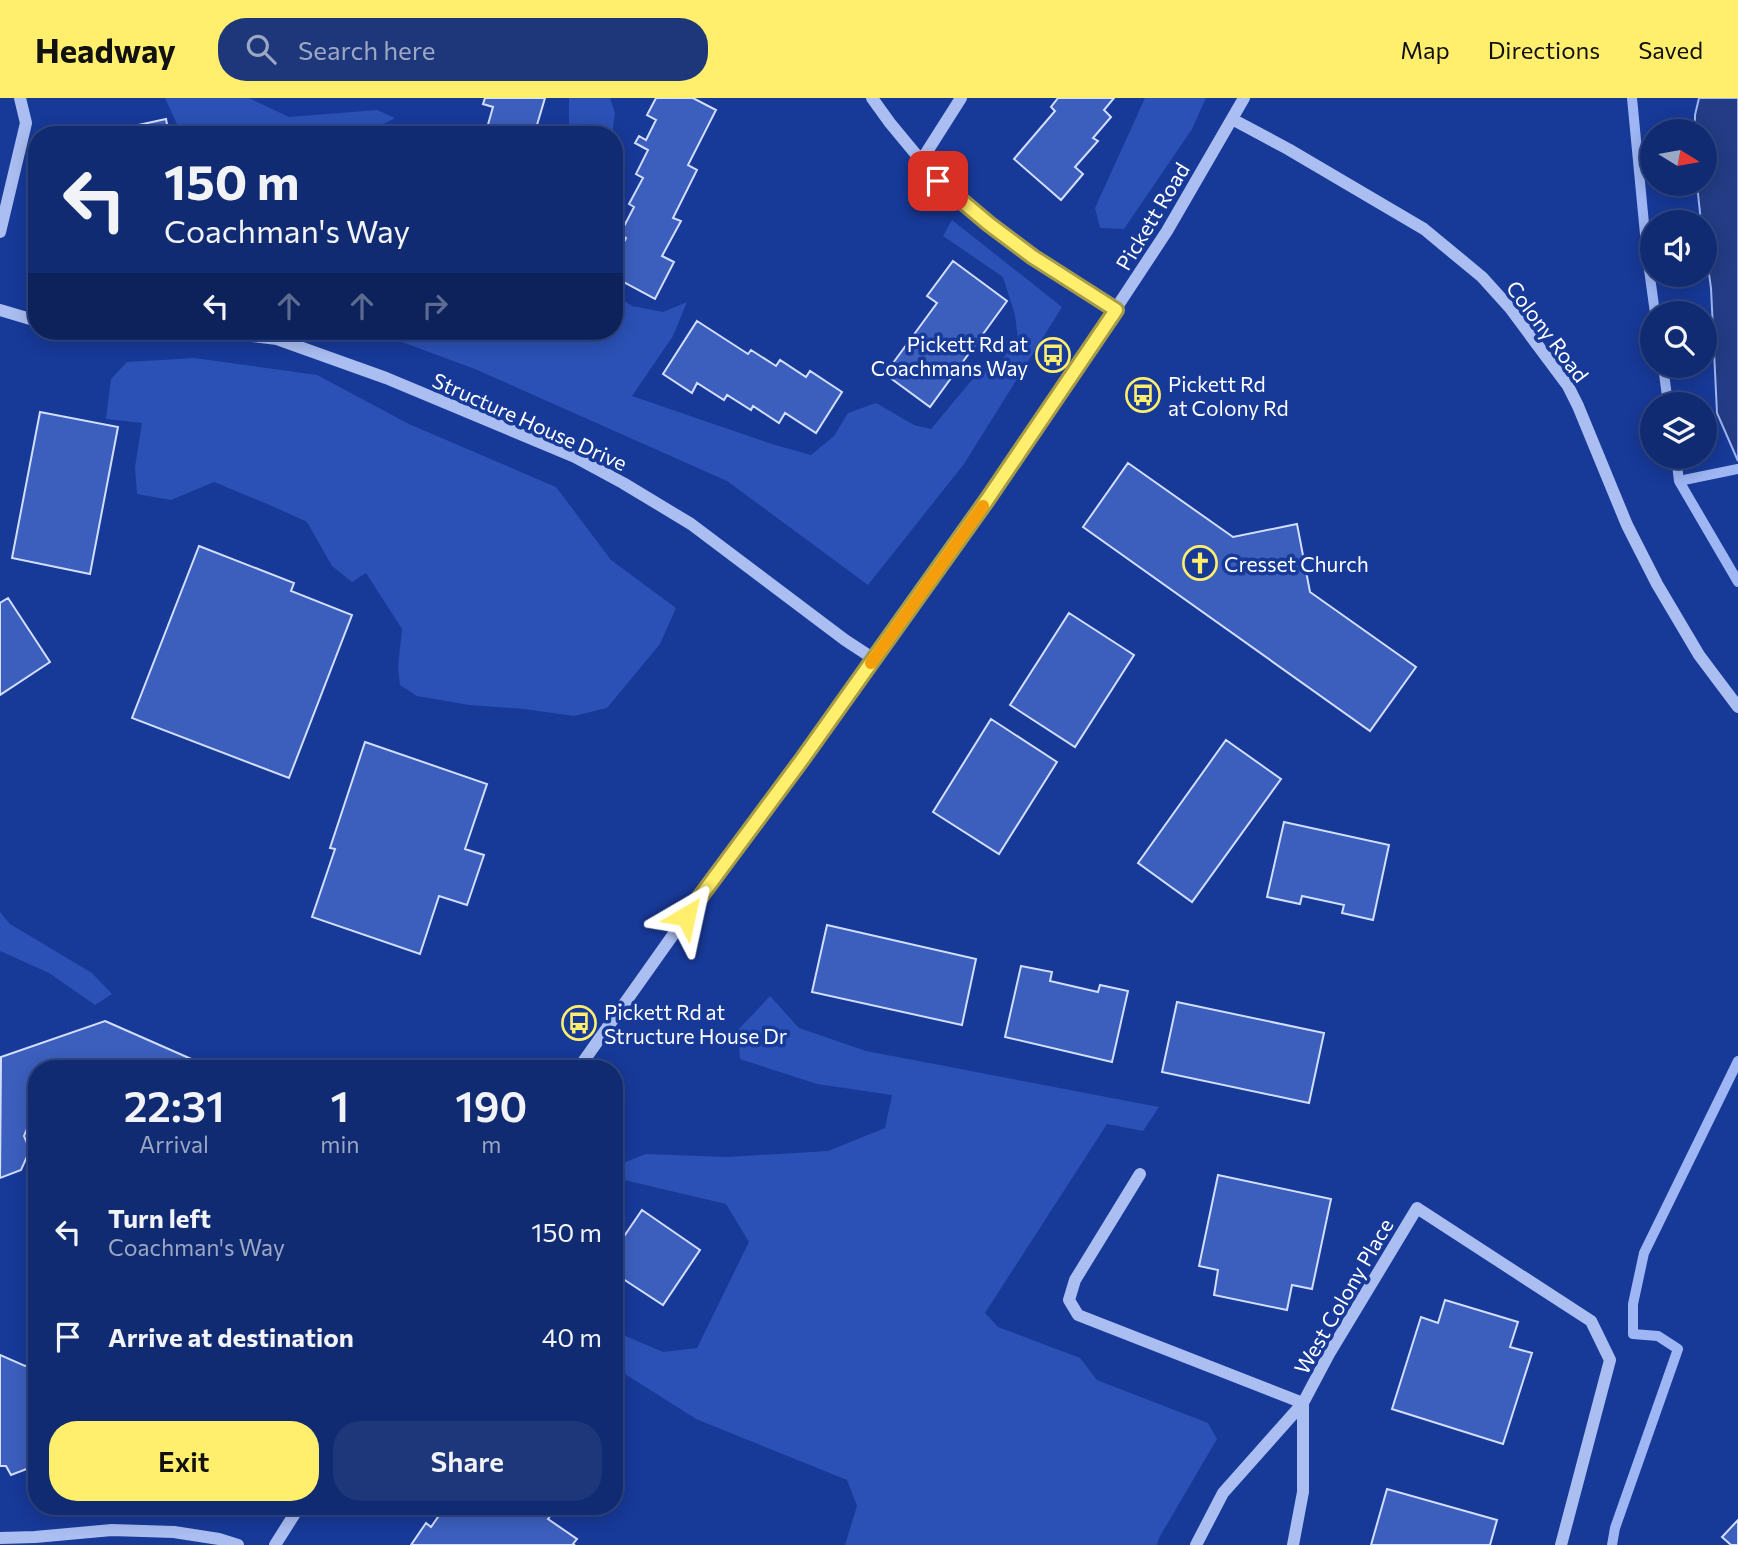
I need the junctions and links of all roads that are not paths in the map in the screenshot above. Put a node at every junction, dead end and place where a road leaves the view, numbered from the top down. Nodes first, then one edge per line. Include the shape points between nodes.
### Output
1 (20, 98) edge
2 (872, 98) edge
3 (961, 98) edge
4 (1244, 98) edge
5 (1233, 119) junction
6 (921, 161) junction
7 (0, 232) edge
8 (0, 310) edge
9 (1116, 310) junction
10 (28, 318) edge
11 (280, 340) edge
12 (874, 659) junction
13 (1738, 707) edge
14 (584, 1060) edge
15 (1140, 1174) dead end
16 (1303, 1403) junction
17 (294, 1515) edge
18 (0, 1538) edge
19 (238, 1545) edge
20 (275, 1545) edge
21 (1196, 1545) edge
22 (1293, 1545) edge
23 (1561, 1545) edge

1 - 7 street via 26,123
2 - 6 street
3 - 6 street
4 - 5 street, Pickett Road
5 - 9 street, Pickett Road
5 - 13 street, Colony Road via 1424,229 1482,277 1510,308 1568,386 1657,583 1699,655
6 - 9 street via 938,181 1000,232
8 - 10 street
9 - 12 street, Pickett Road
11 - 12 street, Structure House Drive via 386,378 575,457 691,524
12 - 14 street, Pickett Road
15 - 16 street via 1075,1280 1069,1300 1078,1315
16 - 21 street, West Colony Place via 1223,1493
16 - 22 street, West Colony Place via 1303,1492
16 - 23 street, West Colony Place via 1417,1209 1591,1321 1611,1360
17 - 20 street
18 - 19 street via 112,1530 174,1532

